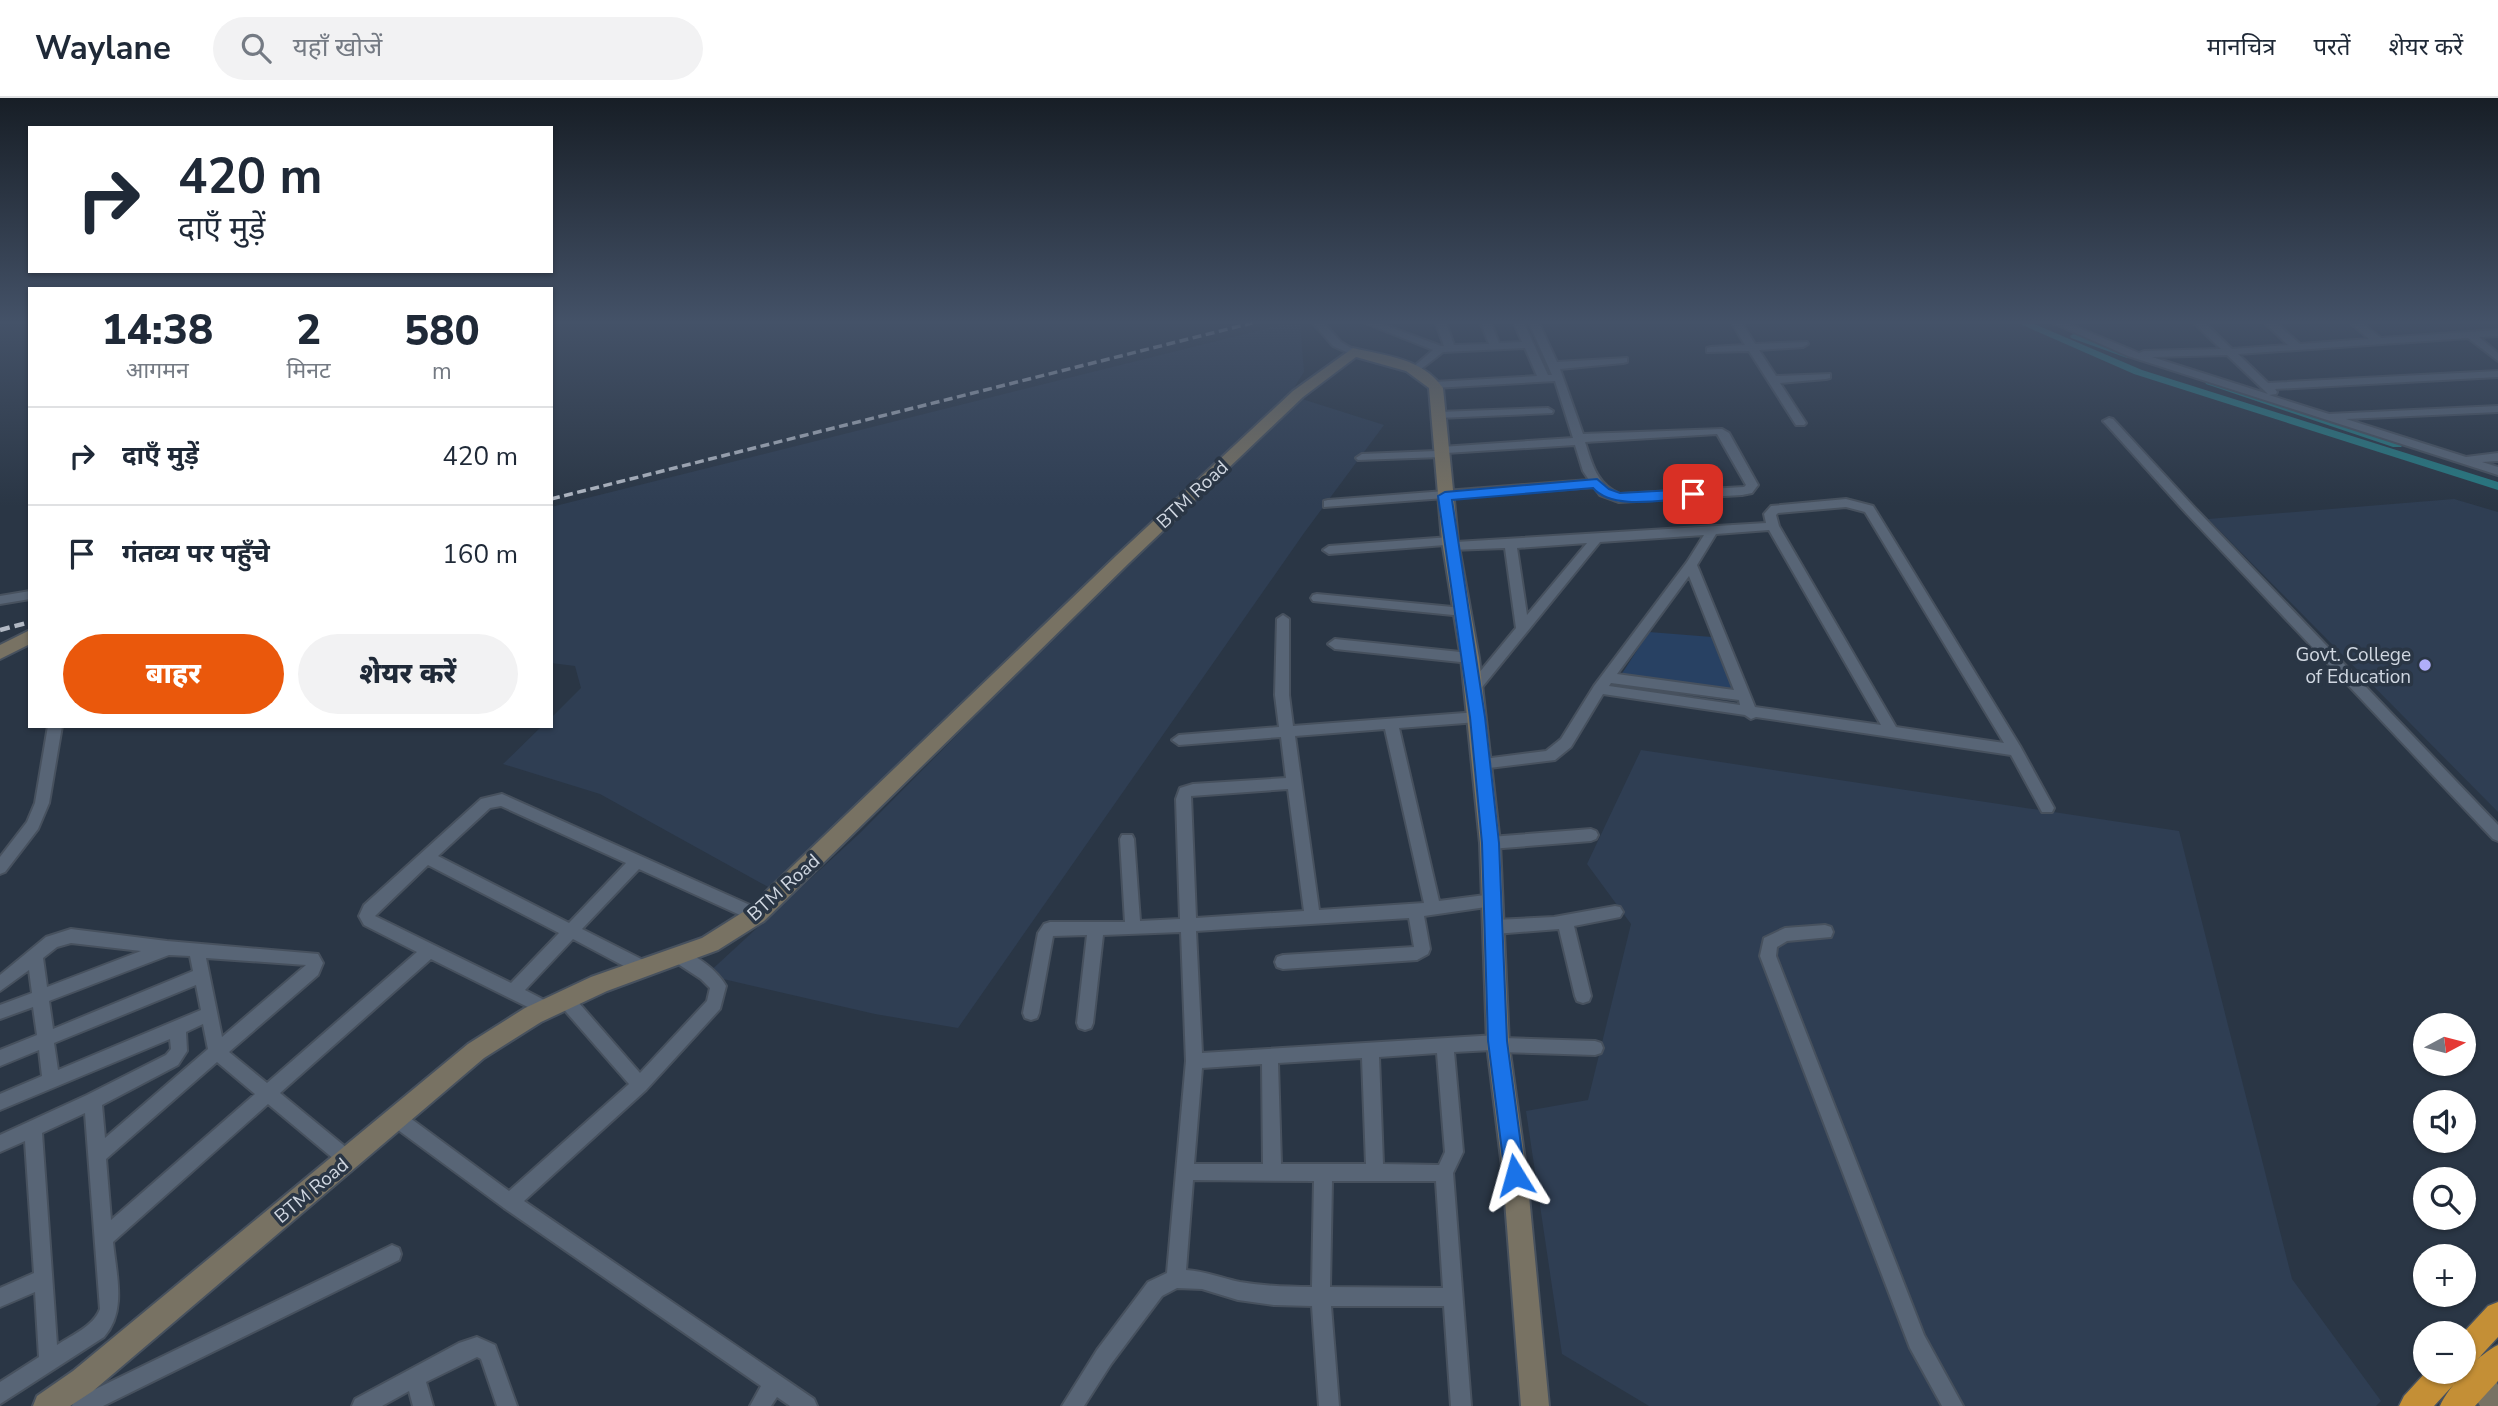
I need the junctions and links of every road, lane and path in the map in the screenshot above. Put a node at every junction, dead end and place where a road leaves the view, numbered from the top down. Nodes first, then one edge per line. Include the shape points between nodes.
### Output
1 (1311, 384) edge
2 (1452, 384) edge
3 (1561, 384) edge
4 (1775, 384) edge
5 (2224, 384) edge
6 (2303, 384) edge
7 (1434, 385) joint
8 (2265, 386) joint
9 (2288, 405) junction
10 (2498, 409) edge
11 (1548, 411) dead end
12 (1438, 415) junction
13 (2328, 417) junction
14 (2109, 421) dead end
15 (1800, 424) dead end
16 (1580, 440) junction
17 (1441, 452) junction
18 (2498, 457) edge
19 (1362, 458) dead end
20 (2462, 461) junction
21 (2498, 471) edge
22 (1597, 483) junction
23 (1445, 496) junction
24 (1328, 504) dead end
25 (1773, 526) junction
26 (1712, 531) junction
27 (1597, 538) junction
28 (1450, 543) junction
29 (1510, 544) junction
30 (1329, 550) dead end
31 (1691, 565) junction
32 (28, 595) edge
33 (1317, 598) dead end
34 (0, 600) edge
35 (1462, 612) junction
36 (1283, 620) dead end
37 (1523, 631) junction
38 (28, 637) edge
39 (1335, 644) dead end
40 (0, 653) edge
41 (1470, 658) junction
42 (1604, 683) junction
43 (1474, 688) junction
44 (1745, 696) junction
45 (1751, 714) junction
46 (1478, 717) junction
47 (1391, 723) junction
48 (55, 728) edge
49 (1891, 731) junction
50 (1287, 732) junction
51 (1179, 740) dead end
52 (2015, 750) junction
53 (1480, 764) junction
54 (1294, 783) junction
55 (2047, 808) dead end
56 (1591, 835) dead end
57 (2498, 835) edge
58 (1127, 839) dead end
59 (1490, 843) junction
60 (428, 858) junction
61 (637, 861) junction
62 (0, 868) edge
63 (1493, 900) junction
64 (1433, 910) junction
65 (1415, 911) junction
66 (1615, 912) dead end
67 (755, 915) junction
68 (1312, 917) junction
69 (1565, 921) junction
70 (1187, 925) junction
71 (1495, 927) junction
72 (1096, 928) junction
73 (1133, 928) junction
74 (571, 931) junction
75 (1825, 932) dead end
76 (167, 948) junction
77 (430, 950) junction
78 (197, 951) junction
79 (678, 955) junction
80 (35, 957) junction
81 (1283, 962) dead end
82 (643, 968) junction
83 (202, 975) junction
84 (0, 984) edge
85 (513, 992) junction
86 (1583, 996) dead end
87 (40, 997) junction
88 (566, 1000) junction
89 (546, 1009) junction
90 (0, 1012) edge
91 (210, 1013) junction
92 (1031, 1013) dead end
93 (1085, 1023) dead end
94 (177, 1028) junction
95 (46, 1039) junction
96 (1498, 1043) junction
97 (1445, 1045) junction
98 (1595, 1048) dead end
99 (1370, 1050) junction
100 (218, 1052) junction
101 (1270, 1056) junction
102 (0, 1058) edge
103 (1194, 1061) junction
104 (51, 1080) junction
105 (640, 1086) junction
106 (267, 1094) junction
107 (93, 1101) junction
108 (0, 1102) edge
109 (396, 1118) junction
110 (33, 1130) junction
111 (0, 1144) edge
112 (97, 1156) junction
113 (347, 1159) junction
114 (1185, 1172) junction
115 (1272, 1172) junction
116 (1375, 1173) junction
117 (1444, 1173) junction
118 (1323, 1174) junction
119 (510, 1202) junction
120 (103, 1239) junction
121 (393, 1254) dead end
122 (43, 1278) junction
123 (1176, 1279) junction
124 (1321, 1294) junction
125 (1453, 1297) junction
126 (0, 1298) edge
127 (2498, 1316) edge
128 (2476, 1340) edge
129 (49, 1362) junction
130 (2489, 1370) edge
131 (415, 1377) junction
132 (2435, 1384) edge
133 (2456, 1384) edge
134 (773, 1385) junction
135 (0, 1394) edge
136 (75, 1400) edge
137 (2459, 1405) edge
138 (47, 1406) edge
139 (362, 1406) edge
140 (423, 1406) edge
141 (507, 1406) edge
142 (760, 1406) edge
143 (807, 1406) edge
144 (1072, 1406) edge
145 (1329, 1406) edge
146 (1461, 1406) edge
147 (1535, 1406) edge
148 (1953, 1406) edge
149 (2414, 1406) edge
150 (2495, 1406) edge

1 - 67 street, BTM Road
2 - 7 street
3 - 16 street
4 - 15 street
5 - 9 street
6 - 8 street
7 - 12 street
8 - 9 street
9 - 13 street
10 - 13 street
11 - 12 street
12 - 17 street
13 - 20 street
14 - 57 street
16 - 17 street
16 - 22 street
16 - 22 street via 1718,431 1752,485 1742,491 1619,498
17 - 19 street
17 - 23 street
18 - 20 street
20 - 21 street
22 - 23 street
23 - 24 street
23 - 28 street
25 - 26 street
25 - 49 street
25 - 52 street via 1770,514 1775,509 1846,503 1869,509
26 - 27 street
26 - 31 street
27 - 29 street
27 - 37 street
28 - 29 street
28 - 30 street
28 - 35 street
29 - 37 street
31 - 42 street
31 - 44 street
32 - 34 street
33 - 35 street
35 - 41 street
36 - 50 street via 1282,695
37 - 43 street
38 - 40 street
39 - 41 street
41 - 43 street
42 - 44 street
42 - 45 street
42 - 53 street via 1566,743 1550,756
43 - 46 street
44 - 45 street
45 - 49 street
46 - 47 street
46 - 53 street
47 - 50 street
47 - 64 street
48 - 62 street via 43,803 33,825
49 - 52 street
50 - 51 street
50 - 54 street
52 - 55 street
53 - 59 street
54 - 68 street
54 - 70 street via 1185,792
56 - 59 street
58 - 73 street
59 - 63 street
60 - 61 street via 486,803 502,800
60 - 74 street
60 - 77 street via 367,916
61 - 67 street
61 - 74 street
63 - 64 street
63 - 71 street
64 - 65 street
65 - 68 street
65 - 81 street via 1423,941 1417,953
66 - 69 street
67 - 79 street, BTM Road via 710,944
68 - 70 street
69 - 71 street
69 - 86 street
70 - 73 street
70 - 103 street
71 - 96 street
72 - 73 street
72 - 92 street via 1057,928 1046,933
72 - 93 street
74 - 82 street
74 - 85 street
75 - 148 street via 1785,935 1770,943 1768,956 1917,1341
76 - 78 street
76 - 80 street via 71,936 52,942
76 - 87 street
77 - 85 street
77 - 106 street
78 - 83 street
78 - 100 street via 312,959 315,963
79 - 82 street, BTM Road
79 - 105 street via 718,986 714,1004
80 - 84 street
80 - 87 street
82 - 88 street, BTM Road
83 - 91 street
83 - 95 street
85 - 89 street
87 - 90 street
87 - 95 street
88 - 89 street, BTM Road
88 - 105 street
89 - 109 street, BTM Road via 476,1051
91 - 94 street
91 - 100 street
94 - 104 street
94 - 107 street via 176,1057
95 - 102 street
95 - 104 street
96 - 97 street
96 - 98 street
96 - 147 street via 1515,1175
97 - 99 street
97 - 117 street via 1454,1152
99 - 101 street
99 - 116 street
100 - 106 street
100 - 112 street
101 - 103 street
101 - 115 street
103 - 114 street
104 - 108 street
105 - 119 street
106 - 113 street
106 - 120 street
107 - 110 street
107 - 112 street
109 - 113 street, BTM Road
109 - 119 street
110 - 111 street
110 - 122 street
112 - 120 street
113 - 136 street, BTM Road
114 - 115 street
114 - 123 street
115 - 118 street
116 - 117 street
116 - 118 street
117 - 125 street
118 - 124 street
119 - 134 street
120 - 129 street via 106,1320
121 - 136 street
122 - 126 street
122 - 129 street
123 - 124 street via 1274,1296
123 - 144 street via 1154,1289
124 - 125 street
124 - 145 street
125 - 146 street
127 - 128 highway
129 - 135 street
130 - 137 highway
130 - 150 street
131 - 139 street
131 - 140 street
131 - 141 street via 477,1348 488,1352
132 - 149 highway
133 - 137 street
134 - 142 street
134 - 143 street
136 - 138 street, BTM Road

